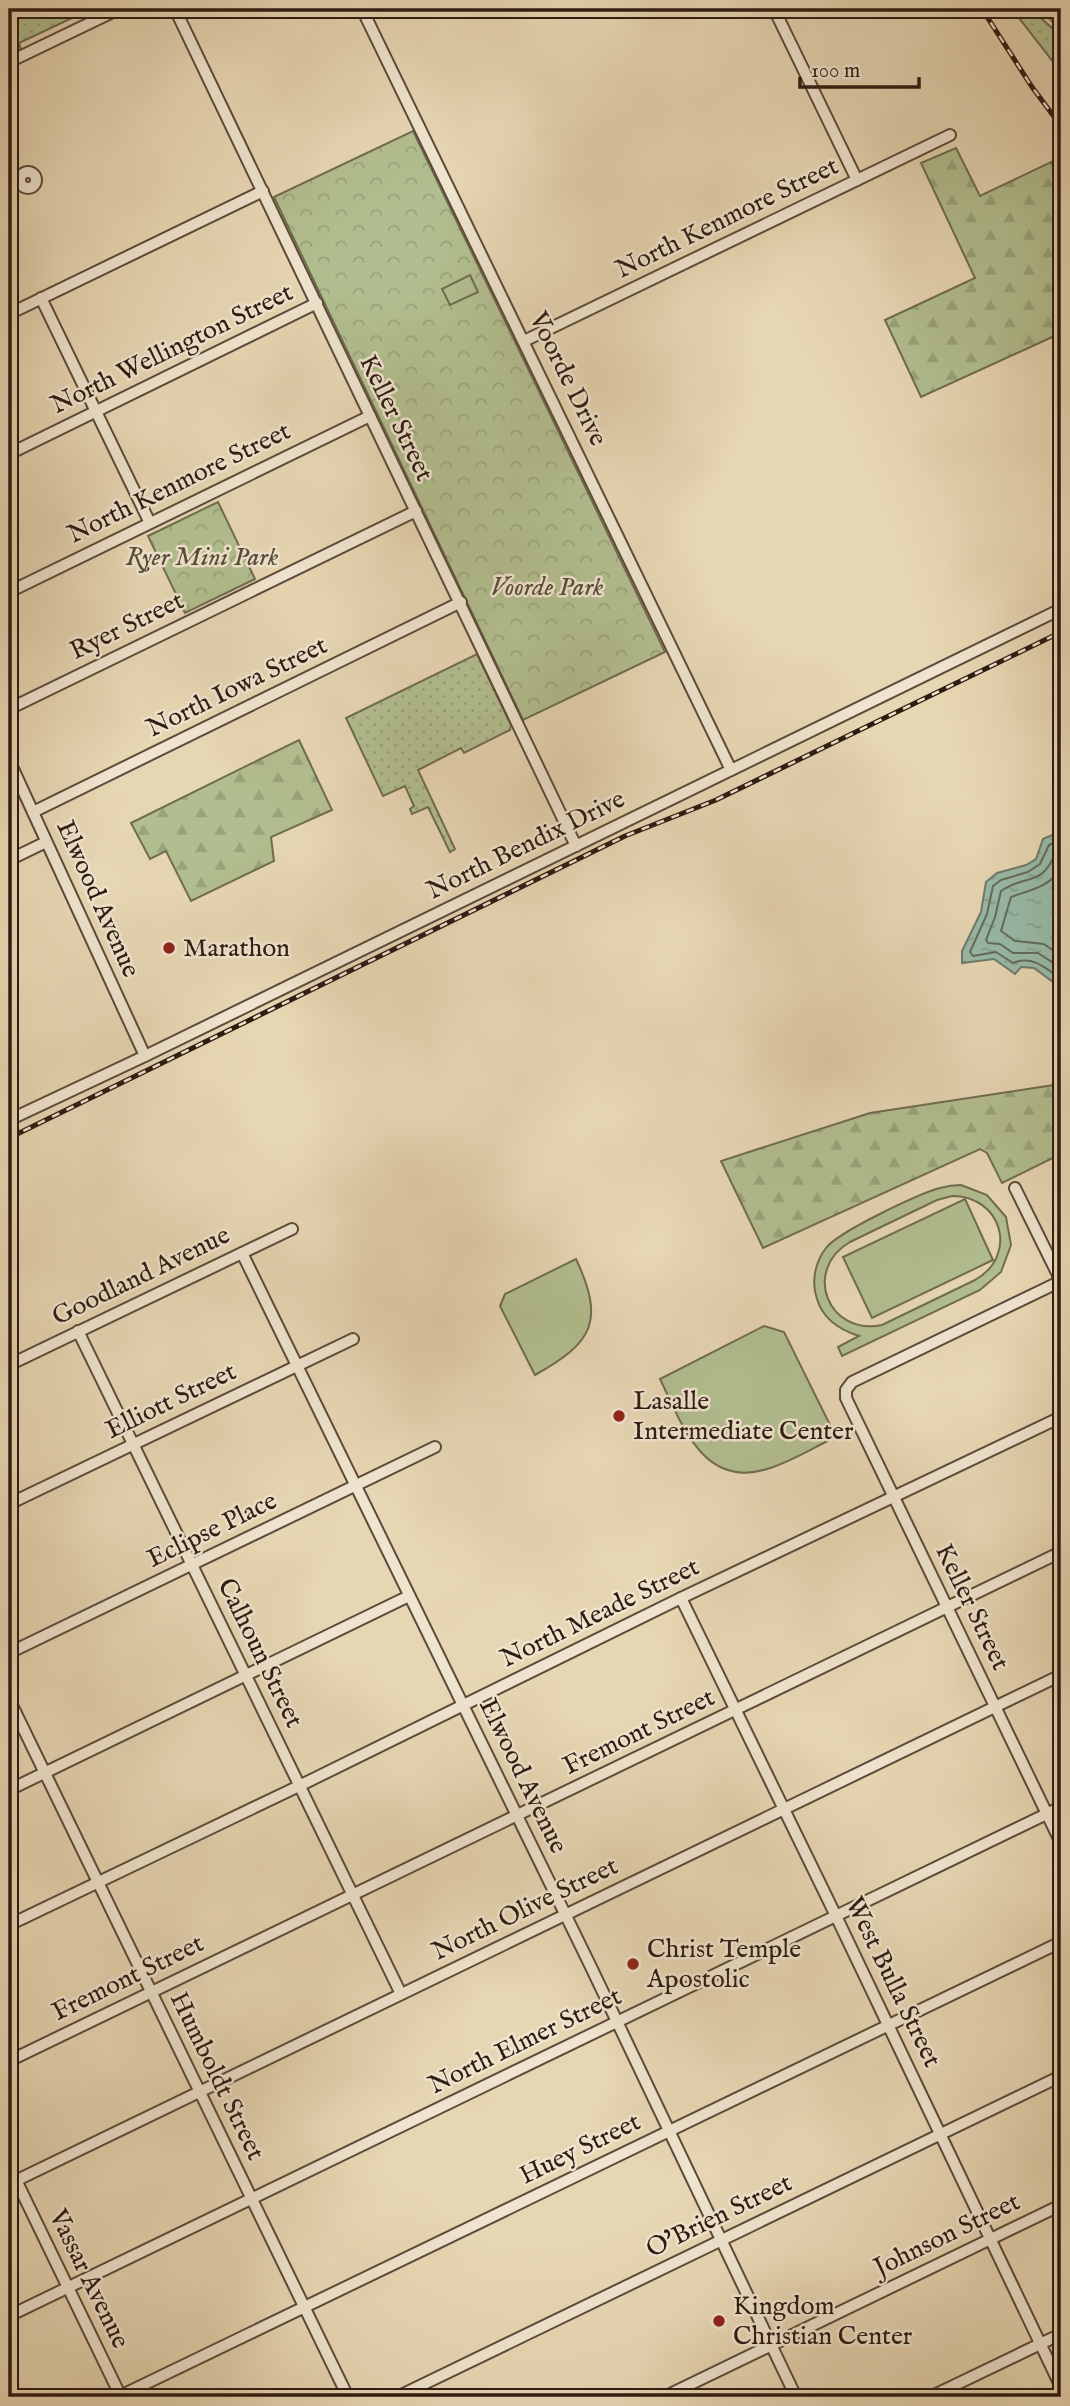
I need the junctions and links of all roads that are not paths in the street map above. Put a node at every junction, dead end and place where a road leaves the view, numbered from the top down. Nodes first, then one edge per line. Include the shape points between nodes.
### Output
1 (119, 9) edge
2 (175, 9) edge
3 (362, 9) edge
4 (774, 9) edge
5 (9, 62) edge
6 (950, 135) dead end
7 (857, 180) junction
8 (21, 184) dead end
9 (9, 190) edge
10 (263, 191) junction
11 (41, 298) junction
12 (317, 303) junction
13 (9, 314) edge
14 (524, 341) junction
15 (96, 411) junction
16 (370, 416) junction
17 (9, 454) edge
18 (416, 510) junction
19 (150, 523) junction
20 (9, 592) edge
21 (461, 602) junction
22 (1061, 609) edge
23 (9, 709) edge
24 (9, 760) edge
25 (731, 770) junction
26 (33, 812) junction
27 (46, 842) junction
28 (576, 846) junction
29 (9, 860) edge
30 (145, 1056) junction
31 (9, 1120) edge
32 (1015, 1188) dead end
33 (292, 1229) dead end
34 (242, 1253) junction
35 (1061, 1281) edge
36 (78, 1331) junction
37 (353, 1339) dead end
38 (9, 1365) edge
39 (297, 1366) junction
40 (1061, 1417) edge
41 (133, 1445) junction
42 (435, 1447) dead end
43 (355, 1485) junction
44 (893, 1497) junction
45 (9, 1504) edge
46 (1061, 1552) edge
47 (191, 1565) junction
48 (409, 1596) junction
49 (681, 1598) junction
50 (946, 1608) junction
51 (9, 1653) edge
52 (245, 1675) junction
53 (1061, 1675) edge
54 (9, 1699) edge
55 (463, 1705) junction
56 (995, 1707) junction
57 (735, 1710) junction
58 (45, 1773) junction
59 (299, 1786) junction
60 (9, 1790) edge
61 (1061, 1807) edge
62 (784, 1809) junction
63 (1047, 1814) junction
64 (517, 1815) junction
65 (1061, 1843) edge
66 (98, 1883) junction
67 (352, 1895) junction
68 (566, 1914) junction
69 (836, 1916) junction
70 (9, 1925) edge
71 (1061, 1941) edge
72 (151, 1992) junction
73 (401, 1994) junction
74 (616, 2022) junction
75 (888, 2025) junction
76 (9, 2061) edge
77 (1061, 2076) edge
78 (200, 2092) junction
79 (669, 2132) junction
80 (941, 2133) junction
81 (12, 2182) edge
82 (252, 2199) junction
83 (1061, 2205) edge
84 (991, 2239) junction
85 (721, 2241) junction
86 (68, 2287) junction
87 (305, 2307) junction
88 (9, 2316) edge
89 (1061, 2334) edge
90 (771, 2344) junction
91 (1041, 2344) junction
92 (1061, 2387) edge
93 (120, 2397) edge
94 (348, 2397) edge
95 (397, 2397) edge
96 (664, 2397) edge
97 (796, 2397) edge
98 (930, 2397) edge

1 - 5 street
2 - 10 street, Keller Street
3 - 14 street, Voorde Drive
4 - 7 street
6 - 7 street, North Kenmore Street
7 - 14 street, North Kenmore Street
8 - 9 street
10 - 11 street
10 - 12 street, Keller Street
11 - 13 street
11 - 15 street
12 - 15 street, North Wellington Street
12 - 16 street, Keller Street
14 - 25 street, Voorde Drive
15 - 17 street, North Wellington Street
15 - 19 street
16 - 18 street, Keller Street
16 - 19 street, North Kenmore Street
18 - 21 street, Keller Street
18 - 23 street, Ryer Street
19 - 20 street, North Kenmore Street
21 - 26 street, North Iowa Street
21 - 28 street, Keller Street
22 - 25 street, North Bendix Drive
24 - 26 street, Elwood Avenue
25 - 28 street, North Bendix Drive
26 - 27 street, Elwood Avenue
27 - 29 street
27 - 30 street, Elwood Avenue
28 - 30 street, North Bendix Drive
30 - 31 street, North Bendix Drive
32 - 35 street
33 - 34 street, Goodland Avenue
34 - 36 street, Goodland Avenue
34 - 39 street, Elwood Avenue
35 - 44 street, Keller Street via 852,1382 846,1398
36 - 38 street, Goodland Avenue
36 - 41 street, Calhoun Street
37 - 39 street, Elliott Street
39 - 41 street, Elliott Street
39 - 43 street, Elwood Avenue
40 - 44 street, North Meade Street
41 - 45 street, Elliott Street
41 - 47 street, Calhoun Street
42 - 43 street, Eclipse Place
43 - 47 street, Eclipse Place
43 - 48 street, Elwood Avenue
44 - 49 street, North Meade Street
44 - 50 street, Keller Street
46 - 50 street, Fremont Street
47 - 51 street, Eclipse Place
47 - 52 street, Calhoun Street
48 - 52 street
48 - 55 street, Elwood Avenue
49 - 55 street, North Meade Street
49 - 57 street, West Bulla Street
50 - 56 street, Keller Street
50 - 57 street, Fremont Street
52 - 58 street
52 - 59 street, Calhoun Street
53 - 56 street, North Olive Street
54 - 58 street, Humboldt Street
55 - 59 street, North Meade Street
55 - 64 street, Elwood Avenue
56 - 62 street, North Olive Street
56 - 63 street, Keller Street
57 - 62 street, West Bulla Street
57 - 64 street, Fremont Street
58 - 60 street
58 - 66 street, Humboldt Street
59 - 66 street, North Meade Street
59 - 67 street, Calhoun Street
61 - 63 street, North Elmer Street
62 - 68 street, North Olive Street
62 - 69 street, West Bulla Street
63 - 65 street, Keller Street
63 - 69 street, North Elmer Street
64 - 67 street, Fremont Street
64 - 68 street, Elwood Avenue
66 - 70 street, North Meade Street
66 - 72 street, Humboldt Street
67 - 72 street, Fremont Street
67 - 73 street, Calhoun Street
68 - 73 street, North Olive Street
68 - 74 street, Elwood Avenue
69 - 74 street, North Elmer Street
69 - 75 street, West Bulla Street
71 - 75 street, Huey Street
72 - 76 street, Fremont Street
72 - 78 street, Humboldt Street
73 - 78 street, North Olive Street
74 - 79 street, Elwood Avenue
74 - 82 street, North Elmer Street
75 - 79 street, Huey Street
75 - 80 street, West Bulla Street
77 - 80 street, O'Brien Street
78 - 81 street, North Olive Street
78 - 82 street, Humboldt Street
79 - 85 street, Elwood Avenue
79 - 87 street, Huey Street
80 - 84 street, West Bulla Street
80 - 85 street, O'Brien Street
81 - 86 street, Vassar Avenue
82 - 86 street, North Elmer Street
82 - 87 street, Humboldt Street
83 - 84 street, Johnson Street
84 - 90 street, Johnson Street
84 - 91 street, West Bulla Street
85 - 90 street, Elwood Avenue
85 - 95 street, O'Brien Street
86 - 88 street, North Elmer Street
86 - 93 street, Vassar Avenue
87 - 93 street, Huey Street
87 - 94 street, Humboldt Street
89 - 91 street
90 - 96 street, Johnson Street
90 - 97 street, Elwood Avenue
91 - 92 street, West Bulla Street
91 - 98 street

